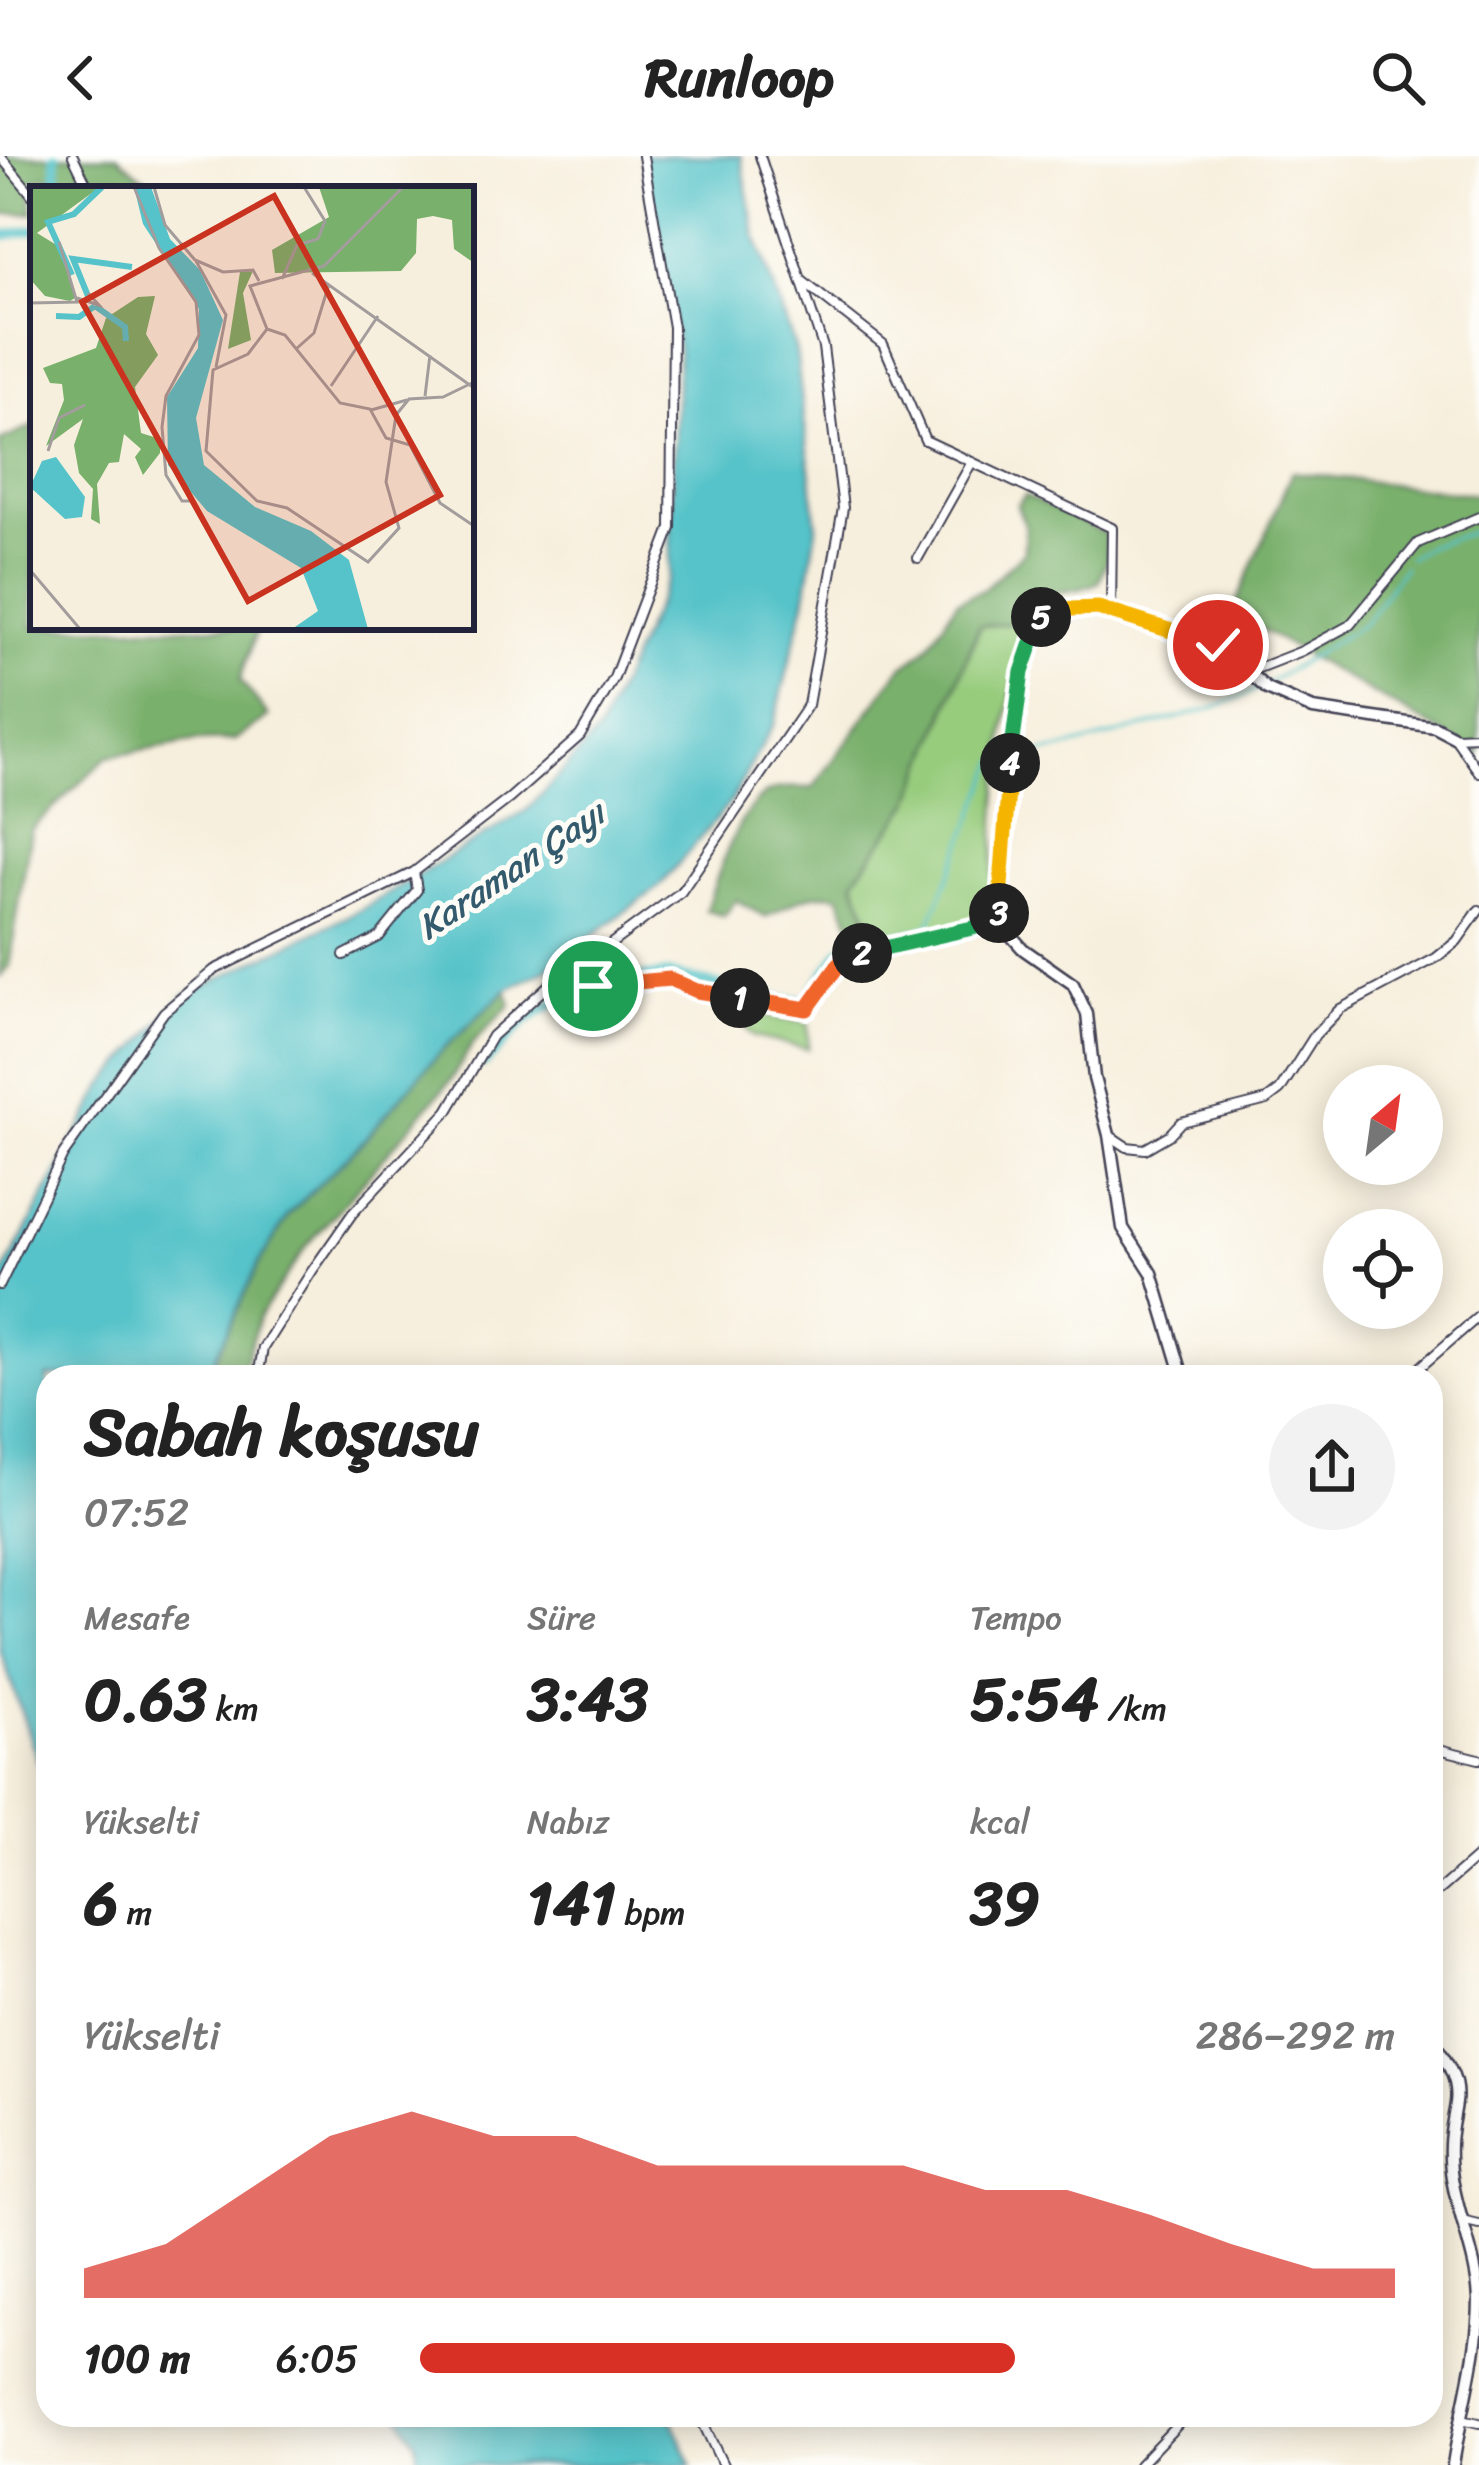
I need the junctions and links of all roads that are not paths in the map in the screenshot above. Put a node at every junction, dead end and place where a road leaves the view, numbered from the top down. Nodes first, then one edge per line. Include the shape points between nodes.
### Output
1 (1, 156) edge
2 (73, 156) edge
3 (643, 156) edge
4 (760, 156) edge
5 (88, 186) edge
6 (30, 192) edge
7 (801, 280) junction
8 (972, 462) junction
9 (1479, 517) edge
10 (918, 558) dead end
11 (1111, 612) junction
12 (1251, 671) junction
13 (1479, 736) edge
14 (1454, 737) junction
15 (1479, 772) edge
16 (414, 872) junction
17 (1479, 910) edge
18 (999, 922) junction
19 (344, 955) dead end
20 (576, 976) junction
21 (1109, 1135) junction
22 (0, 1285) edge
23 (1479, 1316) edge
24 (260, 1365) edge
25 (1179, 1365) edge
26 (1423, 1365) edge
27 (1443, 1750) edge
28 (1479, 1759) edge
29 (1479, 1855) edge
30 (1443, 1886) edge
31 (1443, 2050) edge
32 (1462, 2221) junction
33 (1479, 2225) edge
34 (1461, 2419) junction
35 (1479, 2423) edge
36 (705, 2427) edge
37 (1175, 2427) edge
38 (724, 2465) edge
39 (1139, 2465) edge
40 (1453, 2465) edge

1 - 6 street
2 - 5 street
3 - 16 street via 674,327 671,528 614,678 580,736
4 - 7 street
7 - 8 street via 883,344 925,440
7 - 20 street via 824,346 843,508 808,705 681,892
8 - 10 street
8 - 11 street via 1112,528
9 - 12 street via 1418,543 1350,625
11 - 12 street via 1218,645
11 - 18 street via 1043,610 1022,672
12 - 14 street via 1267,689 1313,709 1436,727
13 - 14 street
14 - 15 street
16 - 19 street via 417,890 380,937
16 - 22 street via 214,970 164,1012 63,1156
17 - 21 street via 1436,958 1340,1009 1267,1100 1180,1122 1145,1148
18 - 20 street via 845,956 807,1009 670,979 601,987
18 - 21 street via 1072,985 1087,1014
20 - 24 street via 550,984 492,1036 448,1112 352,1214 263,1348
21 - 25 street via 1123,1228 1152,1273
23 - 26 street
27 - 28 street
29 - 30 street
31 - 32 street via 1465,2072 1468,2090 1450,2167
32 - 33 street
32 - 34 street via 1479,2299
34 - 35 street
34 - 40 street
36 - 38 street
37 - 39 street

